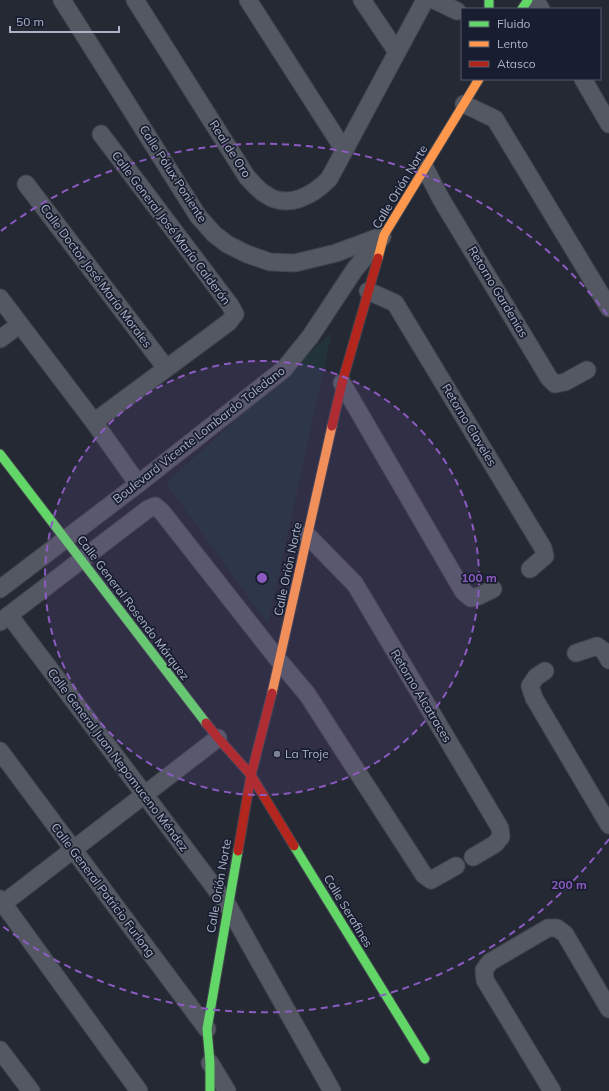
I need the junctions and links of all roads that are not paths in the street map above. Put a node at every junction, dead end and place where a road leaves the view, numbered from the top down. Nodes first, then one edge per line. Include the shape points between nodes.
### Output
1 (62, 0) edge
2 (135, 0) edge
3 (248, 0) edge
4 (362, 0) edge
5 (426, 0) edge
6 (434, 0) edge
7 (458, 11) dead end
8 (397, 52) junction
9 (478, 80) edge
10 (584, 80) edge
11 (464, 104) junction
12 (609, 124) edge
13 (101, 134) dead end
14 (344, 150) junction
15 (425, 168) junction
16 (26, 184) dead end
17 (384, 235) junction
18 (368, 291) junction
19 (0, 298) edge
20 (609, 308) edge
21 (19, 324) junction
22 (0, 339) edge
23 (166, 368) junction
24 (587, 370) dead end
25 (342, 383) junction
26 (94, 422) junction
27 (0, 454) edge
28 (138, 484) junction
29 (307, 535) junction
30 (65, 539) junction
31 (81, 560) junction
32 (530, 569) dead end
33 (493, 588) dead end
34 (0, 589) edge
35 (5, 619) edge
36 (576, 653) dead end
37 (609, 660) edge
38 (280, 662) junction
39 (545, 671) dead end
40 (218, 738) junction
41 (0, 751) edge
42 (250, 775) junction
43 (144, 794) junction
44 (609, 825) edge
45 (73, 850) junction
46 (473, 857) dead end
47 (456, 866) dead end
48 (1, 903) edge
49 (228, 904) junction
50 (609, 1009) edge
51 (207, 1029) junction
52 (0, 1050) edge
53 (425, 1059) dead end
54 (210, 1063) junction
55 (31, 1091) edge
56 (139, 1091) edge
57 (210, 1091) edge
58 (227, 1091) edge
59 (332, 1091) edge
60 (552, 1091) edge

1 - 17 street, Calle Pólux Poniente via 198,216 227,244 270,262 295,263 336,253
2 - 14 street, Real de Oro via 247,177 265,195 292,201 318,190 328,179
3 - 14 street
4 - 8 street
5 - 8 street, Real de Oro
6 - 7 street
8 - 14 street, Real de Oro
9 - 11 street, Calle Orión Norte
10 - 12 street
11 - 15 street, Calle Orión Norte
11 - 20 street via 495,119
13 - 23 street, Calle General José María Calderón via 235,314 229,322
15 - 17 street, Calle Orión Norte
15 - 24 street, Retorno Gardenias via 549,378 555,384 565,382
16 - 23 street, Calle Doctor José María Morales
17 - 18 street, Calle Orión Norte
17 - 28 street, Boulevard Vicente Lombardo Toledano via 355,269 310,337 284,370
18 - 25 street, Calle Orión Norte
18 - 32 street, Retorno Claveles via 395,302 543,548 545,556
19 - 21 street
21 - 22 street
21 - 26 street
23 - 26 street, Calle General José María Calderón
25 - 29 street, Calle Orión Norte
25 - 33 street via 463,591 471,598
26 - 28 street
27 - 30 street, Calle General Rosendo Márquez
28 - 30 street, Boulevard Vicente Lombardo Toledano
29 - 38 street, Calle Orión Norte
29 - 46 street, Retorno Alcatraces via 355,584 500,828 501,838
30 - 31 street, Calle General Rosendo Márquez
30 - 34 street, Boulevard Vicente Lombardo Toledano
31 - 35 street
31 - 38 street via 155,506
31 - 40 street, Calle General Rosendo Márquez
35 - 43 street, Calle General Juan Nepomuceno Méndez
36 - 37 street via 596,646 604,651
38 - 42 street, Calle Orión Norte
38 - 47 street via 307,694 424,875 432,880
39 - 44 street via 536,677 530,686 534,698
40 - 42 street, Calle General Rosendo Márquez
40 - 43 street
41 - 45 street, Calle General Patricio Furlong
42 - 49 street, Calle Orión Norte
42 - 53 street, Calle Serafines
43 - 45 street
43 - 49 street, Calle General Juan Nepomuceno Méndez
45 - 48 street
45 - 51 street, Calle General Patricio Furlong
48 - 56 street
49 - 51 street, Calle Orión Norte
49 - 59 street, Calle General Juan Nepomuceno Méndez
50 - 60 street via 564,934 557,928 548,928 490,962 484,970 485,980
51 - 54 street, Calle Orión Norte
52 - 55 street
54 - 57 street, Calle Orión Norte
54 - 58 street

